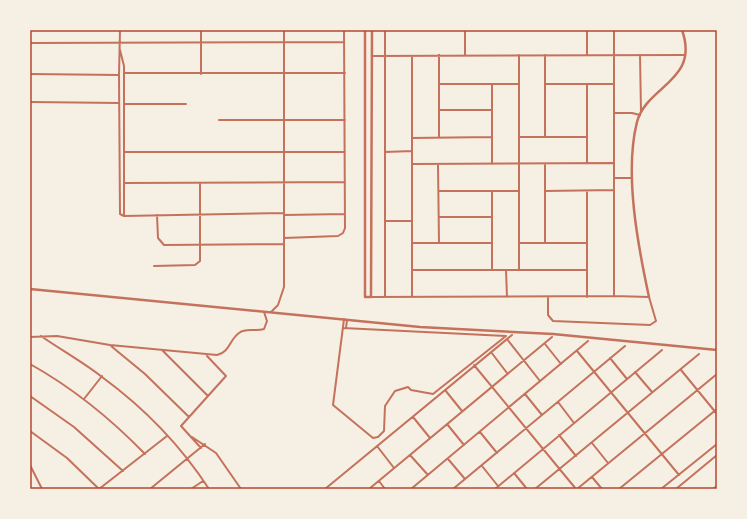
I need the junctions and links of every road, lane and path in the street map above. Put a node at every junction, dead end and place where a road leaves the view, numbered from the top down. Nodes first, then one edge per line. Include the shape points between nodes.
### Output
1 (120, 30) edge
2 (201, 30) edge
3 (284, 30) edge
4 (344, 30) edge
5 (365, 30) edge
6 (372, 30) edge
7 (385, 30) edge
8 (466, 30) edge
9 (587, 30) edge
10 (614, 30) edge
11 (682, 30) edge
12 (120, 42) junction
13 (201, 42) junction
14 (284, 42) junction
15 (344, 42) junction
16 (30, 43) edge
17 (120, 49) junction
18 (439, 55) junction
19 (465, 55) junction
20 (519, 55) junction
21 (545, 55) junction
22 (587, 55) junction
23 (614, 55) junction
24 (640, 55) junction
25 (685, 55) junction
26 (372, 56) junction
27 (385, 56) junction
28 (412, 56) junction
29 (124, 73) junction
30 (345, 73) junction
31 (30, 74) edge
32 (201, 74) junction
33 (284, 74) junction
34 (119, 75) junction
35 (365, 78) junction
36 (372, 78) junction
37 (439, 84) junction
38 (492, 84) junction
39 (519, 84) junction
40 (545, 84) junction
41 (586, 84) junction
42 (614, 84) junction
43 (31, 102) dead end
44 (119, 103) junction
45 (124, 104) junction
46 (186, 104) dead end
47 (439, 110) junction
48 (492, 110) junction
49 (614, 113) junction
50 (641, 113) junction
51 (219, 120) dead end
52 (345, 120) junction
53 (284, 121) junction
54 (439, 137) junction
55 (492, 137) junction
56 (519, 137) junction
57 (545, 137) junction
58 (587, 137) junction
59 (412, 138) junction
60 (124, 152) junction
61 (284, 152) junction
62 (345, 152) junction
63 (385, 152) junction
64 (412, 152) junction
65 (587, 163) junction
66 (613, 163) junction
67 (412, 164) junction
68 (438, 164) junction
69 (492, 164) junction
70 (519, 164) junction
71 (546, 164) junction
72 (365, 178) junction
73 (372, 178) junction
74 (614, 178) junction
75 (633, 178) junction
76 (200, 182) junction
77 (345, 182) junction
78 (124, 183) junction
79 (284, 183) junction
80 (614, 190) junction
81 (439, 191) junction
82 (492, 191) junction
83 (519, 191) junction
84 (545, 191) junction
85 (587, 191) junction
86 (200, 214) junction
87 (284, 214) junction
88 (345, 214) junction
89 (157, 215) junction
90 (124, 216) junction
91 (439, 217) junction
92 (492, 217) junction
93 (385, 221) junction
94 (412, 221) junction
95 (284, 238) junction
96 (412, 243) junction
97 (439, 243) junction
98 (492, 243) junction
99 (519, 243) junction
100 (545, 243) junction
101 (587, 243) junction
102 (201, 244) junction
103 (284, 244) junction
104 (154, 266) dead end
105 (412, 270) junction
106 (492, 270) junction
107 (506, 270) junction
108 (519, 270) junction
109 (586, 270) junction
110 (30, 289) edge
111 (614, 296) junction
112 (371, 297) junction
113 (385, 297) junction
114 (412, 297) junction
115 (507, 297) junction
116 (548, 297) junction
117 (587, 297) junction
118 (649, 297) junction
119 (264, 312) junction
120 (270, 313) junction
121 (345, 320) junction
122 (344, 328) junction
123 (512, 335) dead end
124 (40, 336) junction
125 (30, 337) edge
126 (552, 337) dead end
127 (507, 339) junction
128 (588, 341) dead end
129 (544, 344) junction
130 (110, 345) junction
131 (625, 346) dead end
132 (161, 349) junction
133 (662, 350) dead end
134 (717, 350) edge
135 (577, 351) junction
136 (491, 352) junction
137 (699, 354) dead end
138 (206, 355) junction
139 (610, 358) junction
140 (523, 360) junction
141 (30, 364) edge
142 (561, 364) junction
143 (474, 365) junction
144 (680, 370) junction
145 (594, 372) junction
146 (635, 372) junction
147 (508, 373) junction
148 (717, 374) edge
149 (102, 376) junction
150 (627, 379) junction
151 (540, 381) junction
152 (492, 386) junction
153 (445, 390) junction
154 (697, 391) junction
155 (611, 392) junction
156 (652, 392) junction
157 (525, 394) junction
158 (30, 396) edge
159 (208, 396) junction
160 (84, 399) junction
161 (558, 402) junction
162 (508, 407) junction
163 (717, 409) edge
164 (463, 411) junction
165 (714, 411) junction
166 (628, 412) junction
167 (542, 414) junction
168 (717, 414) edge
169 (413, 416) junction
170 (189, 417) junction
171 (574, 423) junction
172 (447, 424) junction
173 (526, 429) junction
174 (30, 430) edge
175 (480, 432) junction
176 (645, 433) junction
177 (559, 435) junction
178 (167, 436) junction
179 (190, 436) junction
180 (430, 438) junction
181 (592, 443) junction
182 (205, 444) junction
183 (717, 444) edge
184 (464, 445) junction
185 (377, 446) junction
186 (201, 448) junction
187 (543, 450) junction
188 (497, 453) junction
189 (145, 454) junction
190 (410, 454) junction
191 (662, 454) junction
192 (717, 455) edge
193 (576, 456) junction
194 (448, 458) junction
195 (187, 459) junction
196 (608, 463) junction
197 (30, 465) edge
198 (482, 466) junction
199 (394, 468) junction
200 (560, 470) junction
201 (123, 471) junction
202 (514, 473) junction
203 (428, 475) junction
204 (679, 475) junction
205 (592, 477) junction
206 (465, 479) junction
207 (203, 481) junction
208 (378, 481) junction
209 (498, 486) junction
210 (717, 486) edge
211 (42, 489) edge
212 (99, 489) edge
213 (150, 489) edge
214 (191, 489) edge
215 (209, 489) edge
216 (241, 489) edge
217 (325, 489) edge
218 (369, 489) edge
219 (385, 489) edge
220 (411, 489) edge
221 (453, 489) edge
222 (495, 489) edge
223 (527, 489) edge
224 (535, 489) edge
225 (577, 489) edge
226 (602, 489) edge
227 (619, 489) edge
228 (661, 489) edge
229 (676, 489) edge
230 (714, 489) edge

1 - 12 street
2 - 13 street
3 - 14 street
4 - 15 street
5 - 35 street
6 - 26 street
7 - 27 street
8 - 19 street
9 - 22 street
10 - 23 street
11 - 25 street
12 - 13 street
12 - 16 street
12 - 17 street
13 - 14 street
13 - 32 street
14 - 15 street
14 - 33 street
15 - 30 street
17 - 29 street
17 - 34 street
18 - 19 street
18 - 28 street
18 - 37 street
19 - 20 street
20 - 21 street
20 - 39 street
21 - 22 street
21 - 40 street
22 - 23 street
23 - 24 street
23 - 42 street
24 - 25 street
24 - 50 street
25 - 50 street via 675,77 653,96
26 - 27 street
26 - 36 street
27 - 28 street
27 - 63 street
28 - 59 street
29 - 32 street
29 - 45 street
30 - 33 street
30 - 52 street
31 - 34 street
32 - 33 street
33 - 53 street
34 - 44 street
35 - 36 street
35 - 72 street
36 - 73 street
37 - 38 street
37 - 47 street
38 - 39 street
38 - 48 street
39 - 56 street
40 - 41 street
40 - 57 street
41 - 42 street
41 - 58 street
42 - 49 street
43 - 44 street
44 - 90 street via 120,214
45 - 46 street
45 - 60 street
47 - 48 street
47 - 54 street
48 - 55 street
49 - 50 street
49 - 66 street
50 - 75 street via 635,136
51 - 53 street
52 - 53 street
52 - 62 street
53 - 61 street
54 - 55 street
54 - 59 street
55 - 69 street
56 - 57 street
56 - 70 street
57 - 58 street
58 - 65 street
59 - 64 street
60 - 61 street
60 - 78 street
61 - 62 street
61 - 79 street
62 - 77 street
63 - 64 street
63 - 93 street
64 - 67 street
65 - 66 street
65 - 71 street
66 - 74 street
67 - 68 street
67 - 94 street
68 - 69 street
68 - 81 street
69 - 70 street
70 - 71 street
70 - 83 street
71 - 84 street
72 - 73 street
72 - 112 street via 365,297
73 - 112 street
74 - 75 street
74 - 80 street
75 - 118 street via 636,224
76 - 78 street
76 - 79 street
76 - 86 street
77 - 79 street
77 - 88 street
78 - 90 street
79 - 87 street
80 - 85 street
80 - 111 street
81 - 82 street
81 - 91 street
82 - 83 street
82 - 92 street
83 - 99 street
84 - 85 street
84 - 100 street
85 - 101 street
86 - 87 street
86 - 89 street
86 - 102 street
87 - 88 street
87 - 95 street
88 - 95 street via 345,228 338,236
89 - 90 street
89 - 102 street via 158,238 161,243
91 - 92 street
91 - 97 street
92 - 98 street
93 - 94 street
93 - 113 street
94 - 96 street
95 - 103 street
96 - 97 street
96 - 105 street
97 - 98 street
98 - 106 street
99 - 100 street
99 - 108 street
100 - 101 street
101 - 109 street
102 - 103 street
102 - 104 street via 201,259 197,265
103 - 120 street via 283,294 278,305
105 - 106 street
105 - 114 street
106 - 107 street
107 - 108 street
107 - 115 street
108 - 109 street
109 - 117 street
110 - 119 street
111 - 117 street
111 - 118 street
112 - 113 street
113 - 114 street
114 - 115 street
115 - 116 street
116 - 117 street
116 - 118 street via 548,315 553,321 650,325 656,321
119 - 120 street
119 - 138 street via 267,321 264,329 242,331 225,352
120 - 121 street
121 - 122 street
121 - 134 street via 553,334
122 - 122 street via 333,405 373,438 384,431 385,406 395,391 408,387 411,390 433,394 506,336
123 - 127 street
124 - 125 street
124 - 130 street
124 - 149 street
126 - 129 street
127 - 136 street
127 - 140 street
128 - 135 street
129 - 140 street
129 - 142 street
130 - 132 street
130 - 170 street
131 - 139 street
132 - 138 street
132 - 159 street
133 - 146 street
135 - 142 street
135 - 145 street
136 - 143 street
136 - 147 street
137 - 144 street
138 - 159 street via 226,376
139 - 145 street
139 - 150 street
140 - 147 street
140 - 151 street
141 - 160 street
142 - 151 street
143 - 152 street
143 - 153 street
144 - 154 street
144 - 156 street
145 - 155 street
145 - 161 street
146 - 150 street
146 - 156 street
147 - 152 street
148 - 154 street
149 - 160 street
149 - 178 street
150 - 155 street
151 - 157 street
152 - 162 street
152 - 164 street
153 - 164 street
153 - 169 street
154 - 165 street
154 - 176 street
155 - 166 street
155 - 171 street
156 - 166 street
157 - 162 street
157 - 167 street
158 - 201 street via 74,427
159 - 170 street
160 - 189 street via 126,434
161 - 167 street
161 - 171 street
162 - 173 street
162 - 175 street
163 - 165 street
164 - 172 street
165 - 168 street
165 - 191 street
166 - 176 street
166 - 181 street
167 - 173 street
169 - 180 street
169 - 185 street
170 - 179 street via 181,426
171 - 177 street
172 - 180 street
172 - 184 street
173 - 187 street
173 - 188 street
174 - 212 street via 67,458
175 - 184 street
175 - 188 street
176 - 191 street
176 - 196 street
177 - 187 street
177 - 193 street
178 - 189 street
178 - 195 street
179 - 182 street
179 - 186 street
180 - 190 street
181 - 193 street
181 - 196 street
182 - 186 street
182 - 216 street via 216,453
183 - 204 street
184 - 194 street
185 - 199 street
185 - 217 street
186 - 195 street
187 - 200 street
187 - 202 street
188 - 198 street
189 - 201 street
190 - 199 street
190 - 203 street
191 - 204 street
191 - 227 street
192 - 229 street
193 - 200 street
194 - 203 street
194 - 206 street
195 - 207 street
195 - 213 street
196 - 205 street
197 - 211 street
198 - 206 street
198 - 209 street
199 - 208 street
200 - 224 street
200 - 225 street
201 - 212 street
202 - 209 street
202 - 223 street
203 - 220 street
204 - 228 street
205 - 225 street
205 - 226 street
206 - 221 street
207 - 214 street
207 - 215 street
208 - 218 street
208 - 219 street
209 - 222 street
210 - 230 street

